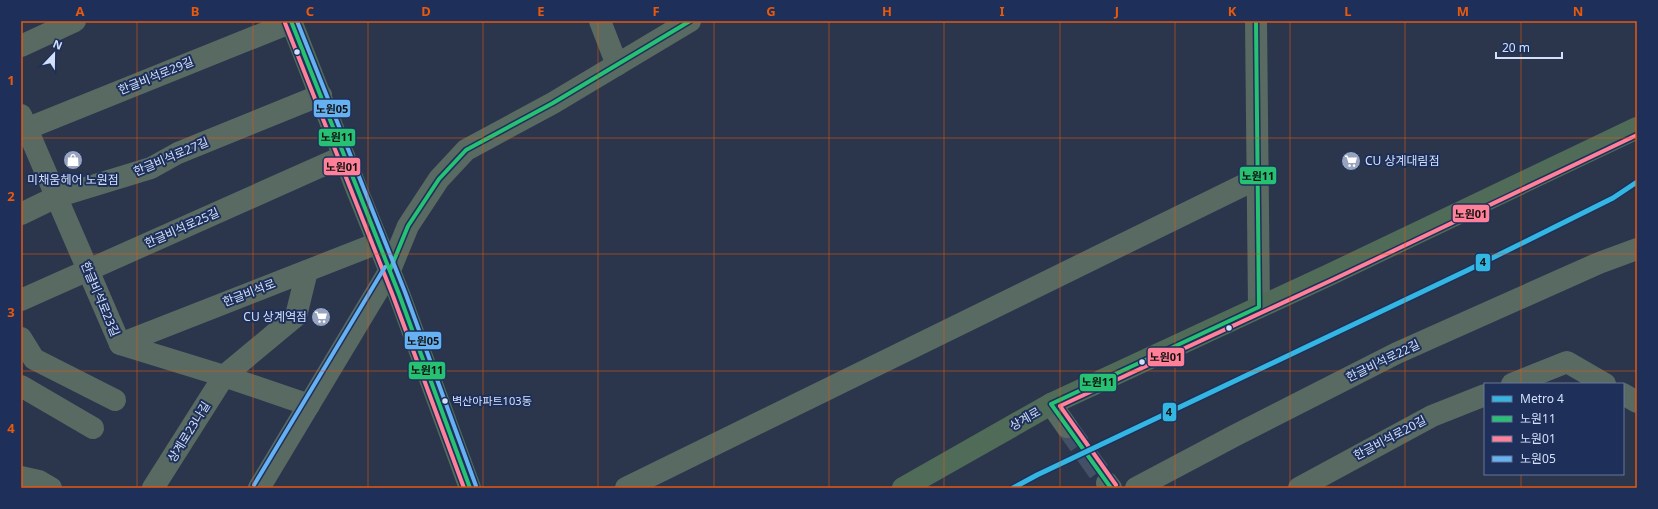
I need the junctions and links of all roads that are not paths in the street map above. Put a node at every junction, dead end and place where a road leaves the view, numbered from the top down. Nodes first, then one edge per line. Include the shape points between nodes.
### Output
1 (76, 21) edge
2 (292, 21) edge
3 (600, 21) edge
4 (690, 21) edge
5 (1256, 21) edge
6 (21, 46) edge
7 (617, 65) junction
8 (321, 95) junction
9 (23, 125) edge
10 (1637, 128) edge
11 (344, 156) junction
12 (1258, 178) junction
13 (56, 197) junction
14 (21, 214) edge
15 (378, 242) junction
16 (1637, 249) edge
17 (88, 270) junction
18 (390, 270) junction
19 (307, 271) junction
20 (21, 300) edge
21 (1259, 307) junction
22 (21, 338) edge
23 (120, 344) junction
24 (27, 366) edge
25 (224, 376) junction
26 (1514, 383) edge
27 (1603, 383) edge
28 (21, 386) edge
29 (1484, 395) edge
30 (1624, 395) edge
31 (115, 400) dead end
32 (1637, 402) edge
33 (1051, 404) junction
34 (309, 405) junction
35 (1067, 427) tunnel mouth
36 (93, 428) dead end
37 (21, 477) edge
38 (51, 488) edge
39 (153, 488) edge
40 (259, 488) edge
41 (470, 488) edge
42 (626, 488) edge
43 (903, 488) edge
44 (1136, 488) edge
45 (1299, 488) edge

1 - 6 street
2 - 8 main road
2 - 9 street, 한글비석로29길
3 - 7 street
4 - 7 street
5 - 12 street
7 - 18 street via 466,150 438,178 408,226
8 - 11 main road
8 - 13 street, 한글비석로27길 via 178,153 151,168
9 - 13 street, 한글비석로23길
10 - 21 main road, 상계로
11 - 15 main road
11 - 17 street, 한글비석로25길
12 - 21 street
12 - 42 street
13 - 14 street, 한글비석로27길
13 - 17 street, 한글비석로23길
15 - 18 main road
15 - 19 street, 한글비석로
16 - 44 street, 한글비석로22길 via 1599,263 1397,353
17 - 20 street, 한글비석로25길
17 - 23 street, 한글비석로23길
18 - 34 street
18 - 41 main road
19 - 23 street, 한글비석로
19 - 25 street, 상계로23나길 via 296,316
21 - 33 main road, 상계로
22 - 24 street
23 - 25 street, 한글비석로23길
24 - 31 street
25 - 34 street, 한글비석로23길
25 - 39 street, 상계로23나길
26 - 27 street via 1567,362
28 - 36 street
29 - 45 street, 한글비석로20길 via 1432,416
30 - 32 street
33 - 35 street
33 - 43 main road, 상계로
34 - 40 street
37 - 38 street via 39,481

